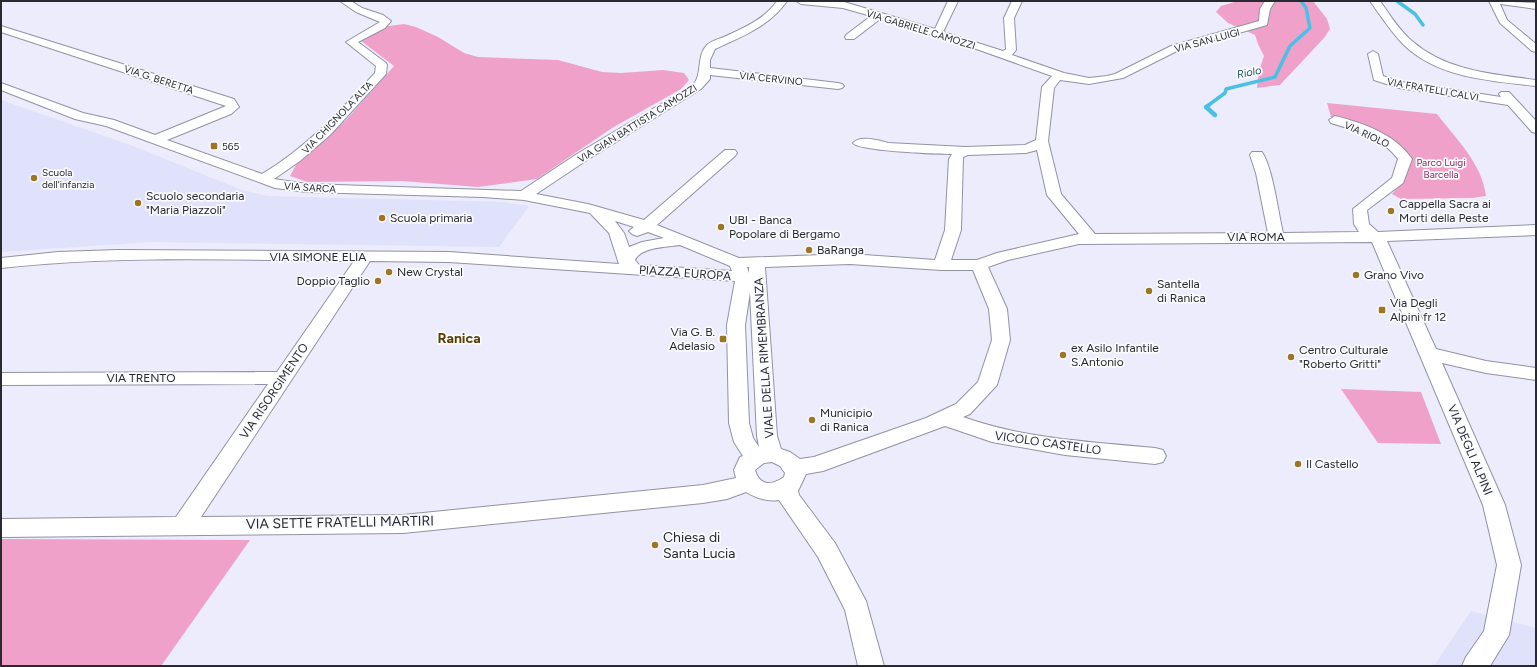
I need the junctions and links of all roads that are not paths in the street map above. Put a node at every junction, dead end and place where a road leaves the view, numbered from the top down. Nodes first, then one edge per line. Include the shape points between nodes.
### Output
1 (345, 1) edge
2 (782, 1) edge
3 (801, 1) edge
4 (953, 1) edge
5 (1017, 1) edge
6 (1270, 1) edge
7 (1374, 1) edge
8 (1494, 1) edge
9 (1497, 1) edge
10 (767, 3) dead end
11 (1536, 6) edge
12 (878, 15) junction
13 (751, 28) junction
14 (1, 29) edge
15 (938, 33) junction
16 (850, 37) dead end
17 (1536, 49) edge
18 (1373, 54) dead end
19 (1004, 56) junction
20 (1038, 68) joint
21 (704, 71) junction
22 (1062, 76) junction
23 (1482, 76) junction
24 (1536, 83) edge
25 (1, 86) edge
26 (838, 86) dead end
27 (1512, 102) junction
28 (1335, 120) dead end
29 (1536, 129) edge
30 (155, 140) junction
31 (1042, 141) junction
32 (859, 143) dead end
33 (1026, 149) junction
34 (965, 152) junction
35 (730, 153) dead end
36 (1257, 155) dead end
37 (1046, 158) junction
38 (262, 180) junction
39 (524, 196) junction
40 (588, 208) junction
41 (647, 226) junction
42 (1536, 230) edge
43 (1276, 237) junction
44 (1378, 238) junction
45 (1091, 239) junction
46 (620, 240) junction
47 (681, 240) junction
48 (365, 257) junction
49 (1, 262) edge
50 (757, 262) junction
51 (941, 264) junction
52 (980, 265) junction
53 (630, 266) junction
54 (740, 270) junction
55 (1429, 354) junction
56 (1536, 374) edge
57 (282, 378) junction
58 (1, 379) edge
59 (944, 418) junction
60 (765, 455) junction
61 (1155, 456) dead end
62 (790, 478) junction
63 (748, 483) junction
64 (183, 525) junction
65 (1, 528) edge
66 (871, 666) edge
67 (1475, 666) edge

1 - 38 street, VIA CHIGNOLA ALTA via 386,21 382,26 351,42 382,65 380,74 309,148 285,167
2 - 13 street, VIA GIAN BATTISTA CAMOZZI via 776,10
3 - 12 street, VIA GABRIELE CAMOZZI via 844,5
4 - 15 street
5 - 19 street via 1009,18 1011,50
6 - 22 street, VIA SAN LUIGI via 1264,23 1175,48 1119,76 1098,81
7 - 23 street via 1408,43 1426,58 1459,71
8 - 17 street via 1503,21
9 - 11 street
10 - 13 street, VIA GIAN BATTISTA CAMOZZI via 768,9 750,23
12 - 15 street, VIA GABRIELE CAMOZZI
12 - 16 street
13 - 21 street, VIA GIAN BATTISTA CAMOZZI via 711,47 705,60
14 - 30 street, VIA G. BERETTA via 230,102 233,107
15 - 19 street, VIA GABRIELE CAMOZZI
18 - 27 street, VIA FRATELLI CALVI via 1378,78 1383,80 1399,85
19 - 20 street, VIA GABRIELE CAMOZZI
20 - 22 street, VIA SAN LUIGI
21 - 26 street, VIA CERVINO
21 - 39 street, VIA GIAN BATTISTA CAMOZZI via 704,79 697,88
22 - 31 street via 1056,78 1048,87
23 - 24 street
23 - 27 street via 1495,83
25 - 30 street, VIA SARCA via 79,116 110,123
27 - 29 street
28 - 44 street, VIA RIOLO via 1382,139 1402,152 1405,159 1398,180 1360,209 1362,228
30 - 38 street, VIA SARCA
31 - 33 street
31 - 37 street
32 - 34 street
33 - 34 street
33 - 37 street
34 - 51 street via 956,159 953,230
35 - 41 street
36 - 43 street
37 - 45 street via 1054,195
38 - 39 street, VIA SARCA via 307,188
39 - 40 street, VIA SARCA
40 - 41 street, PIAZZA EUROPA
40 - 46 street, PIAZZA EUROPA via 612,225
41 - 46 street
41 - 47 street, PIAZZA EUROPA
42 - 44 street, VIA ROMA via 1410,234
43 - 44 street, VIA ROMA
43 - 45 street, VIA ROMA
44 - 55 street, VIA DEGLI ALPINI
45 - 52 street, VIA ROMA via 1079,239 1003,256
46 - 53 street, PIAZZA EUROPA
47 - 53 street, PIAZZA EUROPA via 642,247 632,252
47 - 54 street, PIAZZA EUROPA
48 - 49 street, VIA SIMONE ELIA via 118,255
48 - 53 street, VIA SIMONE ELIA via 449,257
48 - 57 street, VIA RISORGIMENTO
50 - 51 street via 850,259
50 - 54 street
50 - 60 street, VIALE DELLA RIMEMBRANZA via 767,436
51 - 52 street
52 - 59 street via 998,309 1001,340 987,385 963,409
53 - 54 street, PIAZZA EUROPA
54 - 60 street via 736,326 738,423 748,450
55 - 56 street via 1486,367
55 - 67 street, VIA DEGLI ALPINI via 1494,505 1509,565 1496,635
57 - 58 street, VIA TRENTO
57 - 64 street, VIA RISORGIMENTO
59 - 61 street, VICOLO CASTELLO via 992,435 1065,447
59 - 62 street via 815,465
60 - 62 street via 782,456 790,461
60 - 63 street via 749,462 745,468
62 - 63 street via 776,492 755,489
62 - 66 street via 789,498 827,550 857,609
63 - 64 street, VIA SETTE FRATELLI MARTIRI via 703,494 404,524
64 - 65 street, VIA SETTE FRATELLI MARTIRI

